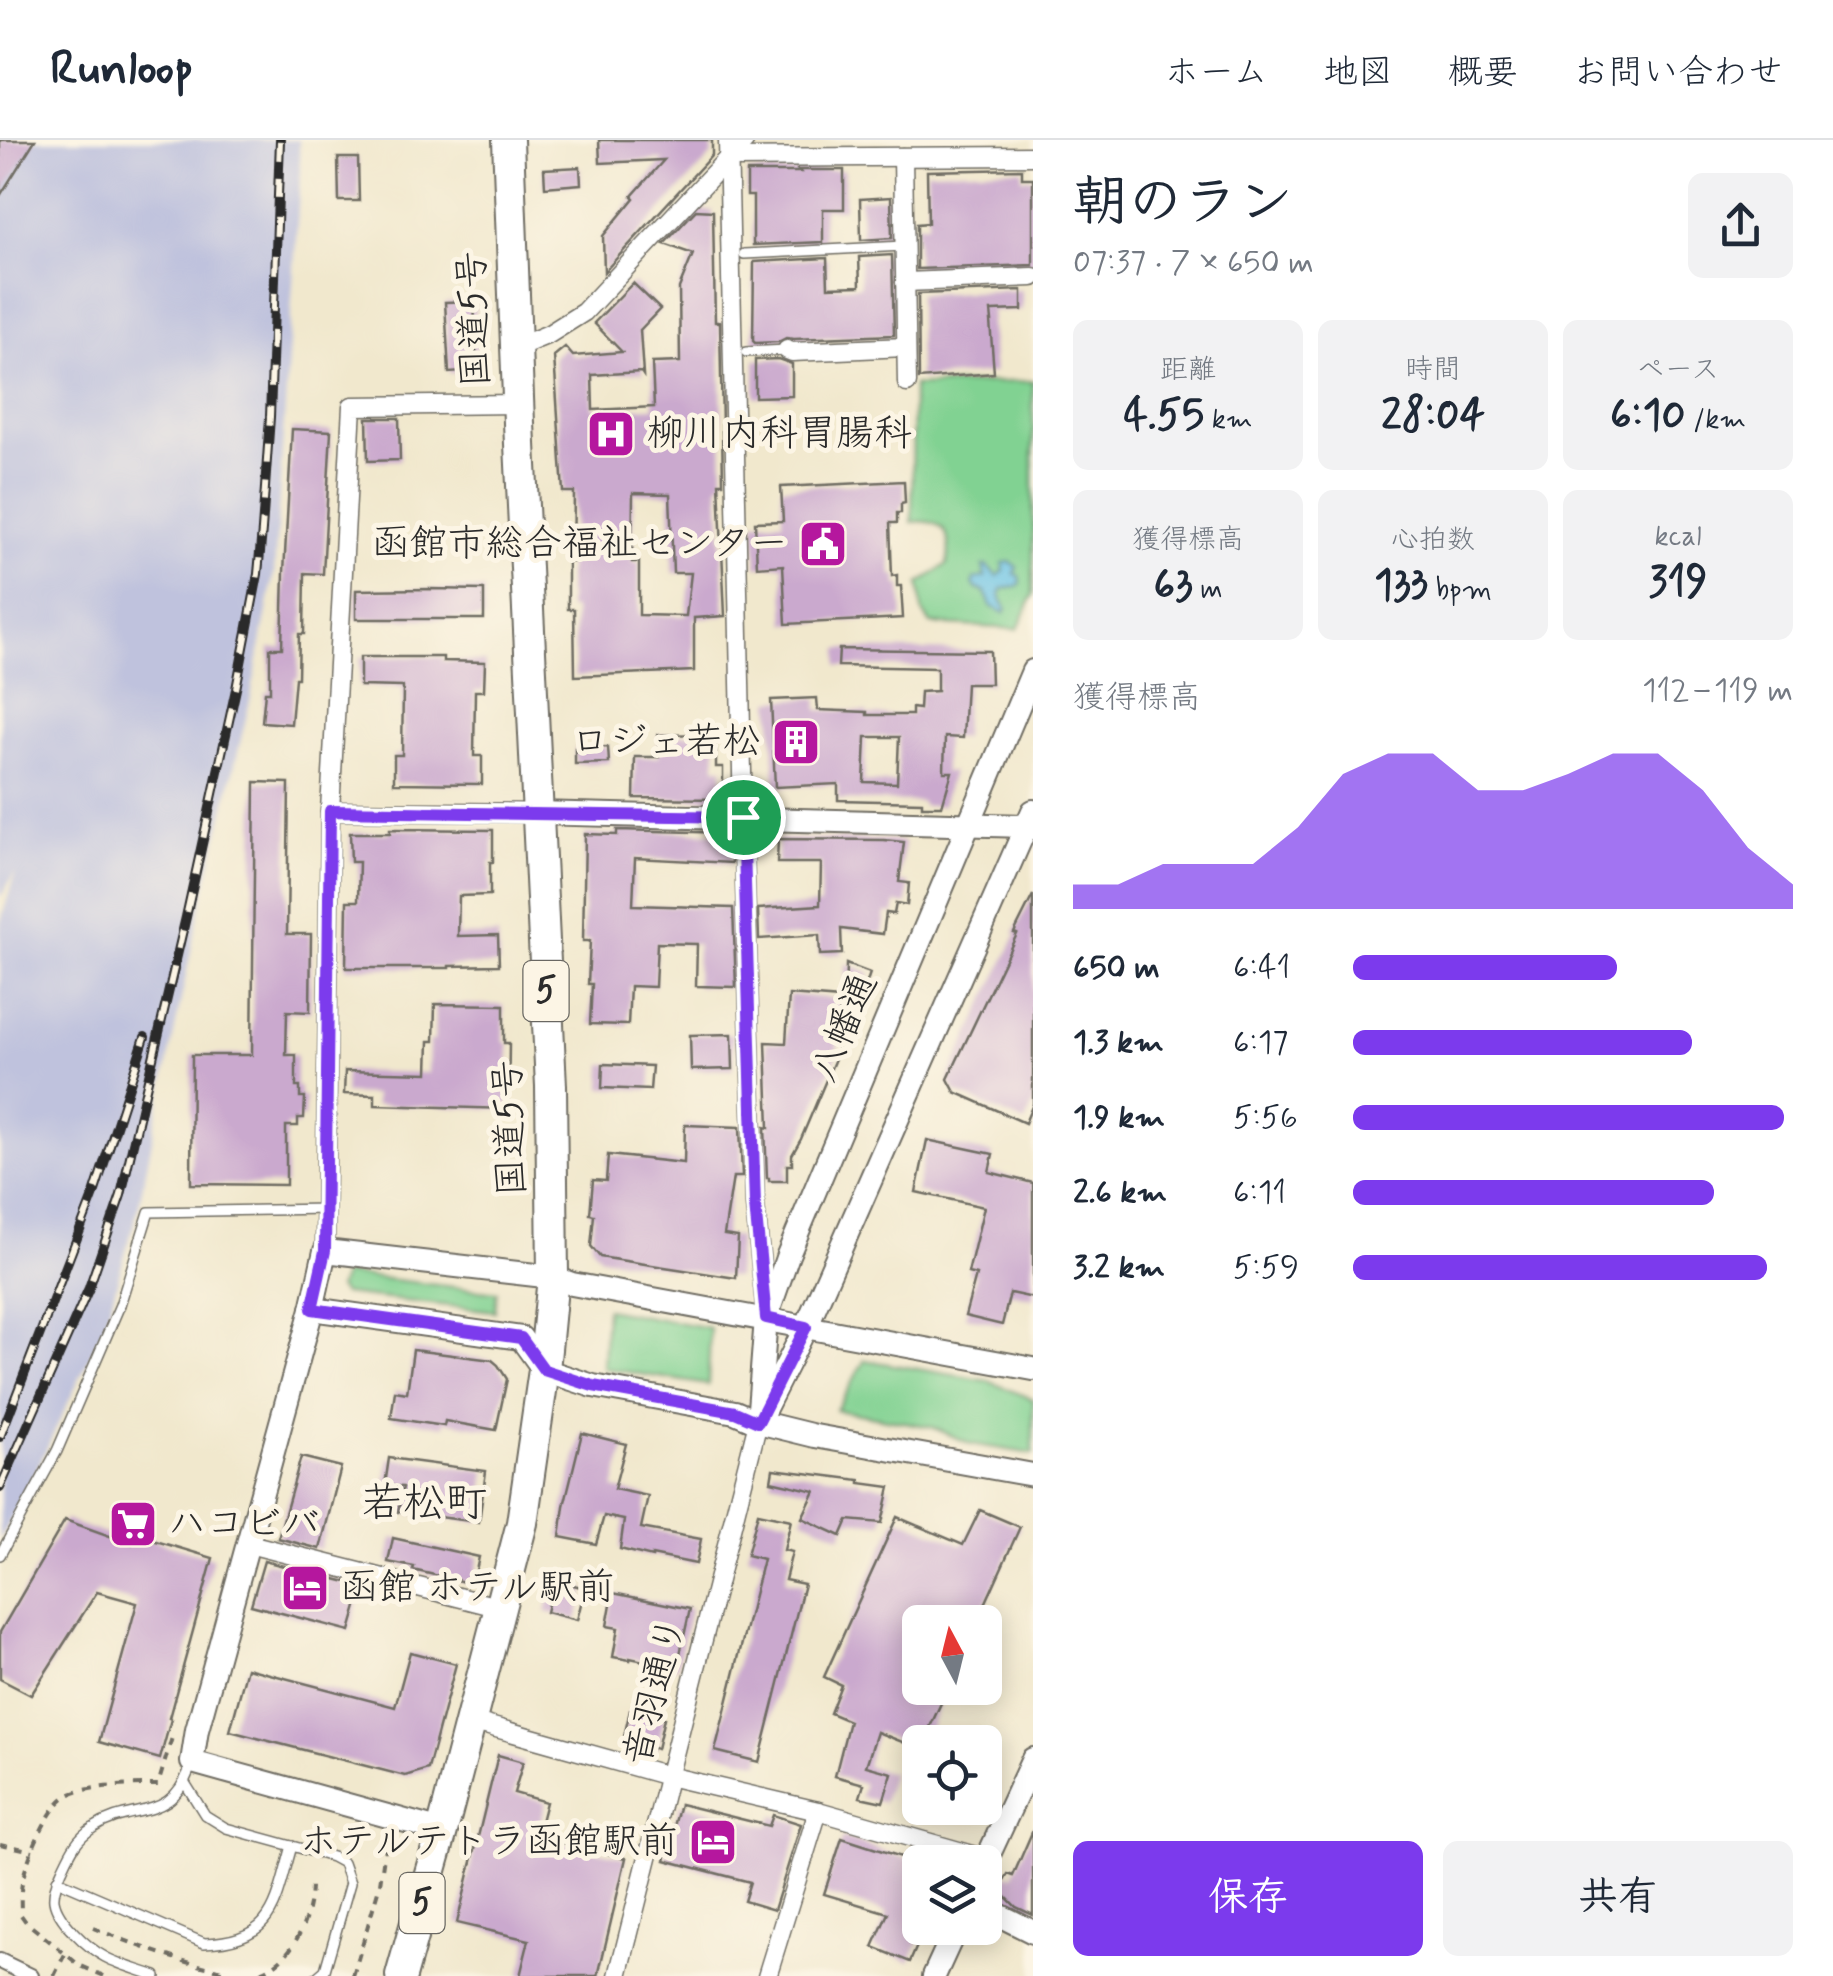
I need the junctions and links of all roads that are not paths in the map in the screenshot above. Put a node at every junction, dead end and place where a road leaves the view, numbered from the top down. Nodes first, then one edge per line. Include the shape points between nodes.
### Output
1 (508, 140) edge
2 (745, 140) edge
3 (926, 140) edge
4 (728, 149) edge
5 (1033, 156) edge
6 (908, 157) junction
7 (904, 246) junction
8 (744, 254) dead end
9 (1033, 278) edge
10 (905, 282) junction
11 (906, 347) junction
12 (515, 348) junction
13 (786, 350) joint
14 (746, 352) dead end
15 (907, 383) dead end
16 (518, 404) junction
17 (1033, 670) edge
18 (330, 811) junction
19 (536, 813) junction
20 (743, 817) junction
21 (1031, 822) edge
22 (968, 824) junction
23 (326, 1209) junction
24 (325, 1251) junction
25 (552, 1277) junction
26 (312, 1309) junction
27 (766, 1318) junction
28 (806, 1327) junction
29 (1033, 1369) edge
30 (544, 1370) junction
31 (758, 1422) junction
32 (1033, 1475) edge
33 (248, 1544) junction
34 (0, 1555) edge
35 (501, 1608) junction
36 (471, 1721) junction
37 (1033, 1759) edge
38 (189, 1772) junction
39 (668, 1776) junction
40 (818, 1811) junction
41 (442, 1831) junction
42 (932, 1845) edge
43 (993, 1845) edge
44 (292, 1846) junction
45 (58, 1880) junction
46 (1002, 1916) edge
47 (1033, 1932) edge
48 (948, 1945) edge
49 (0, 1961) edge
50 (31, 1976) edge
51 (156, 1976) edge
52 (318, 1976) edge
53 (402, 1976) edge
54 (618, 1976) edge
55 (767, 1976) edge
56 (934, 1976) edge

1 - 12 highway, 国道5号 / 5
2 - 4 street
3 - 6 street
4 - 6 street
4 - 12 street via 584,312
4 - 20 street
5 - 6 street
6 - 7 street
7 - 8 lane
7 - 10 street
9 - 10 street
10 - 11 street
11 - 13 street
11 - 15 street
12 - 16 highway, 国道5号 / 5
13 - 14 lane
16 - 18 street via 352,406
16 - 19 highway, 国道5号 / 5
17 - 22 street, 八幡通
18 - 19 street
18 - 23 street
19 - 20 street
19 - 25 highway, 国道5号 / 5 via 551,1086
20 - 22 street
20 - 27 street via 755,1205
21 - 22 street
21 - 28 street
22 - 27 street, 八幡通
23 - 24 street
23 - 34 lane via 149,1212 120,1305 57,1451
24 - 25 street
24 - 26 street
25 - 27 street
25 - 30 highway, 国道5号 / 5
26 - 30 street via 521,1338
26 - 33 street
27 - 28 street
27 - 31 street, 八幡通
28 - 29 street
28 - 31 street
30 - 31 street
30 - 35 highway, 国道5号 / 5 via 522,1523
31 - 32 street
31 - 39 street, 音羽通り
33 - 35 street
33 - 38 street
35 - 36 highway, 国道5号 / 5
36 - 39 street
36 - 41 highway, 国道5号 / 5
37 - 43 street
38 - 41 street
38 - 44 lane via 206,1815 226,1828
38 - 45 lane via 168,1803 91,1829 74,1845
39 - 40 street
39 - 54 street, 音羽通り
40 - 42 street
40 - 55 street
41 - 53 highway, 国道5号 / 5
44 - 45 lane via 265,1924 223,1943 204,1943
44 - 52 lane via 332,1857 348,1872 344,1908
45 - 51 lane via 57,1910 77,1937 105,1958
46 - 47 street
48 - 56 street
49 - 50 street

